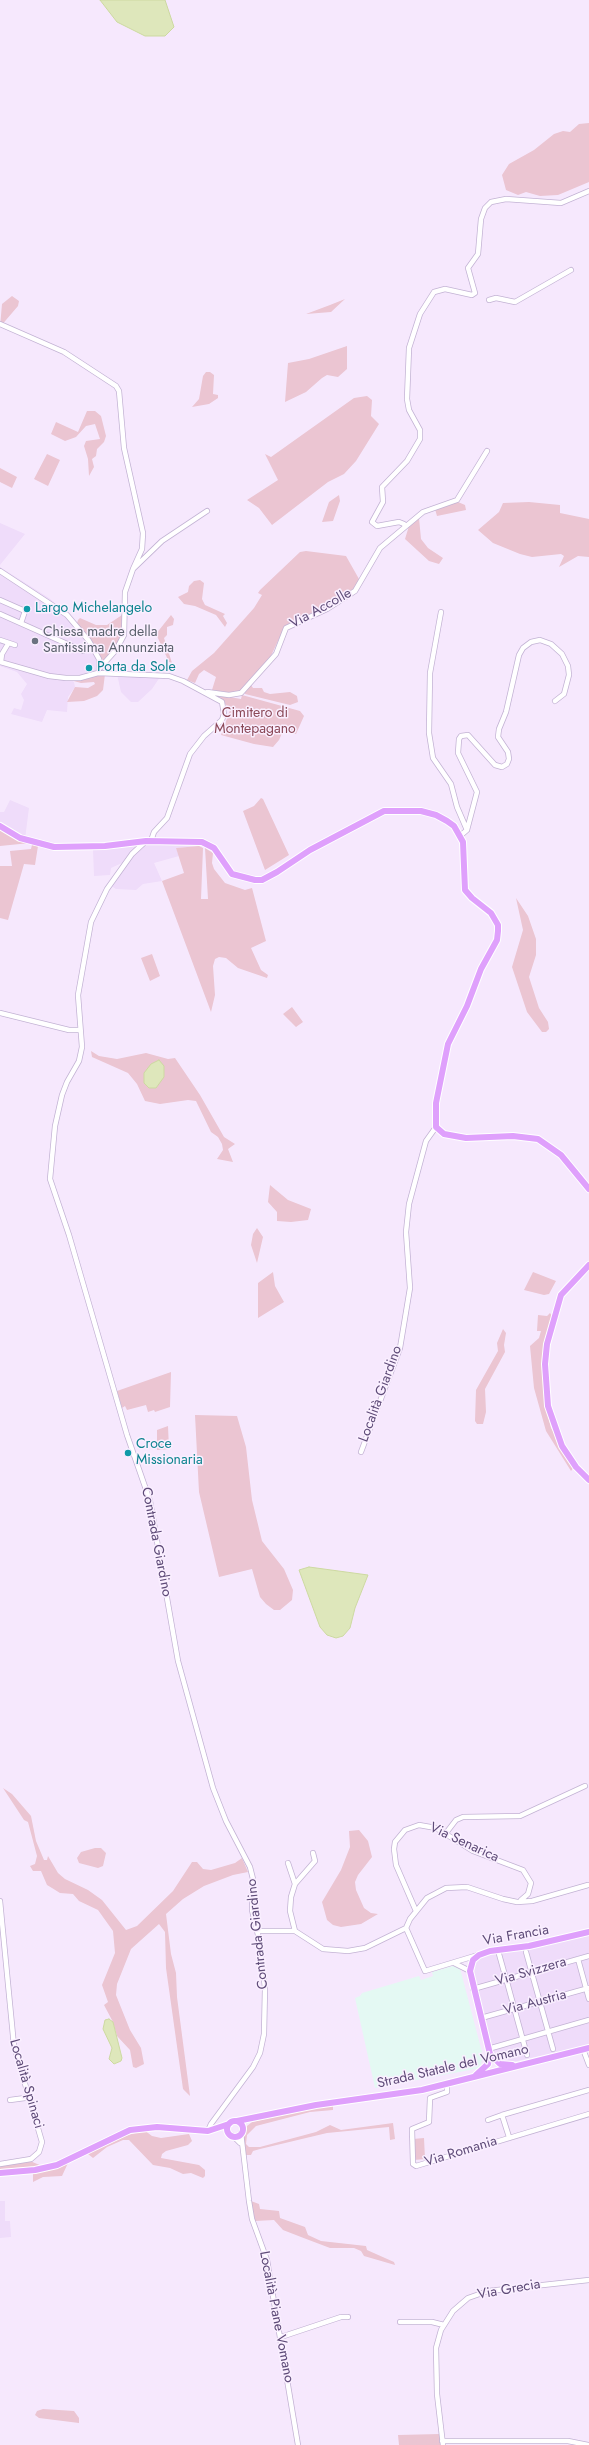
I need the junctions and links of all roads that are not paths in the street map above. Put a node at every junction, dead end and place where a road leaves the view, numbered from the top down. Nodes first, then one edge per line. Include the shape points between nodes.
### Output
1 (589, 191) edge
2 (571, 270) dead end
3 (488, 300) dead end
4 (0, 324) edge
5 (487, 451) dead end
6 (207, 511) dead end
7 (405, 528) junction
8 (133, 570) junction
9 (0, 571) edge
10 (0, 600) edge
11 (441, 612) dead end
12 (0, 614) edge
13 (20, 623) junction
14 (0, 640) edge
15 (8, 644) junction
16 (15, 645) dead end
17 (83, 651) dead end
18 (1, 662) edge
19 (99, 671) junction
20 (207, 692) junction
21 (555, 701) dead end
22 (0, 826) edge
23 (467, 830) junction
24 (460, 836) junction
25 (149, 841) junction
26 (0, 1013) edge
27 (80, 1030) junction
28 (436, 1127) junction
29 (589, 1189) edge
30 (589, 1265) edge
31 (361, 1452) dead end
32 (589, 1480) edge
33 (585, 1786) dead end
34 (446, 1833) junction
35 (313, 1853) dead end
36 (288, 1863) dead end
37 (295, 1884) junction
38 (588, 1885) edge
39 (0, 1901) edge
40 (517, 1902) junction
41 (416, 1911) junction
42 (406, 1928) junction
43 (258, 1931) junction
44 (295, 1931) junction
45 (589, 1932) edge
46 (526, 1952) dead end
47 (499, 1954) dead end
48 (479, 1955) junction
49 (589, 1956) edge
50 (578, 1959) junction
51 (462, 1960) junction
52 (452, 1963) junction
53 (470, 1968) junction
54 (531, 1972) junction
55 (507, 1981) junction
56 (473, 1989) junction
57 (588, 1989) edge
58 (589, 1999) edge
59 (540, 2002) junction
60 (515, 2009) junction
61 (481, 2018) junction
62 (589, 2020) edge
63 (547, 2032) junction
64 (523, 2039) junction
65 (553, 2049) dead end
66 (586, 2049) edge
67 (527, 2055) dead end
68 (490, 2056) junction
69 (524, 2064) junction
70 (589, 2064) edge
71 (495, 2072) junction
72 (473, 2077) junction
73 (447, 2084) junction
74 (589, 2090) edge
75 (28, 2095) junction
76 (10, 2100) dead end
77 (589, 2114) edge
78 (502, 2115) junction
79 (251, 2120) junction
80 (488, 2120) dead end
81 (237, 2121) junction
82 (229, 2124) junction
83 (218, 2128) junction
84 (208, 2131) junction
85 (228, 2131) junction
86 (242, 2132) junction
87 (233, 2136) junction
88 (509, 2137) junction
89 (241, 2144) junction
90 (0, 2164) edge
91 (0, 2173) edge
92 (589, 2280) edge
93 (348, 2318) dead end
94 (400, 2322) dead end
95 (444, 2325) junction
96 (281, 2337) junction
97 (443, 2443) edge
98 (298, 2445) edge
99 (588, 2445) edge

1 - 7 street via 561,203 509,198 488,204 482,216 478,254 468,268 475,293 472,295 452,290 438,291 426,304 409,348 407,369 408,407 420,430 420,439 406,461 382,487 383,502 372,522 377,526 399,522 404,524
2 - 3 street via 515,302 496,298
4 - 8 street via 64,352 116,386 119,391 124,448 143,533 142,549
5 - 7 street via 456,500 423,512
6 - 8 street via 162,541
7 - 20 street, Via Accolle via 380,548 356,591 340,602 286,628 276,654 241,694
8 - 19 street via 125,592 124,635
9 - 19 street via 67,615 89,641 98,659
10 - 13 street via 25,611
11 - 23 street via 430,673 429,733 433,758 451,784
12 - 13 street
13 - 17 street
14 - 15 street
15 - 16 street
15 - 18 street
18 - 19 street via 49,676 80,678
19 - 20 street via 169,676
20 - 25 street, Contrada Giardino via 222,702 222,720 204,736 190,754 167,818
21 - 23 street via 564,694 569,675 568,666 562,654 551,644 540,640 531,642 519,655 506,712 499,729 498,737 508,752 507,764 502,767 494,765 468,735 458,739 458,753 477,792
22 - 25 main road via 20,838 54,847 105,846
23 - 24 street
24 - 25 main road via 454,826 436,815 413,810 384,811 310,850 262,880 232,874 209,844
24 - 28 main road via 464,851 465,890 491,914 498,925 498,931 497,940 481,969 467,1006 448,1044 436,1103
25 - 27 street, Contrada Giardino via 132,854 107,889 91,922 78,995
26 - 27 street via 69,1030
27 - 43 street, Contrada Giardino via 82,1047 79,1061 67,1082 56,1126 50,1162 50,1186 68,1235 127,1436 144,1479 178,1661 218,1802 250,1867 253,1879 254,1922
28 - 29 main road via 444,1134 466,1138 513,1136 538,1139 561,1155
28 - 31 street, Località Giardino via 426,1141 409,1204 406,1232 409,1303 400,1348
30 - 32 main road via 561,1295 547,1344 545,1364 548,1406 562,1446 576,1467
33 - 34 street via 520,1816 463,1817 456,1820
34 - 40 street, Via Senarica via 473,1851 516,1866 527,1873 531,1883 530,1889 525,1898
34 - 41 street, Via Senarica via 419,1825 405,1830 395,1842 396,1865
35 - 37 street via 315,1860
36 - 37 street
37 - 44 street via 290,1911
38 - 40 street via 532,1901
39 - 75 street, Località Spinaci via 10,2025 16,2059
40 - 41 street via 458,1886 437,1891
41 - 42 street
42 - 44 street via 365,1948 334,1952 323,1949
42 - 52 street via 425,1971
43 - 44 street
43 - 84 street, Contrada Giardino via 265,1988 265,2024 260,2053
45 - 48 main road, Via Francia
46 - 54 street
47 - 55 street
48 - 51 street
48 - 53 main road, Via Francia
49 - 50 street, Via Svizzera
50 - 54 street, Via Svizzera
50 - 57 street
51 - 52 street
51 - 53 street
52 - 53 street
53 - 56 main road
54 - 55 street, Via Svizzera
54 - 59 street
55 - 56 street, Via Svizzera
55 - 60 street
56 - 61 main road
57 - 58 street
57 - 59 street, Via Austria
59 - 60 street, Via Austria
59 - 63 street
60 - 61 street, Via Austria
60 - 64 street
61 - 68 main road
62 - 63 street
63 - 64 street
63 - 65 street
64 - 67 street
64 - 68 street
66 - 69 main road, Strada Statale del Vomano
66 - 70 street
68 - 69 main road via 505,2065
68 - 71 main road
68 - 72 main road via 485,2068
69 - 71 main road, Strada Statale del Vomano
71 - 72 main road, Strada Statale del Vomano
72 - 73 main road, Strada Statale del Vomano
73 - 79 main road, Strada Statale del Vomano via 410,2092 310,2106
73 - 88 street, Via Romania via 447,2092 430,2098 429,2122 412,2129 413,2164 416,2166
74 - 78 street
75 - 76 street via 25,2098
75 - 90 street, Località Spinaci via 41,2136 41,2149 31,2159
77 - 88 street, Via Romania
78 - 80 street
78 - 88 street
79 - 81 main road, Strada Statale del Vomano
79 - 86 main road
81 - 82 main road
81 - 86 main road
82 - 83 main road
82 - 85 main road
83 - 84 main road
83 - 85 main road
84 - 91 main road via 157,2127 130,2130 58,2165
85 - 87 main road
86 - 87 main road
86 - 89 street, Località Piane Vomano
87 - 89 street
89 - 96 street, Località Piane Vomano via 252,2219 267,2260
92 - 95 street, Via Grecia via 477,2294 460,2303
93 - 96 street via 341,2317
94 - 95 street via 432,2322
95 - 97 street, Via Grecia via 437,2343 436,2357 437,2394
96 - 98 street, Località Piane Vomano
97 - 99 street via 568,2441

